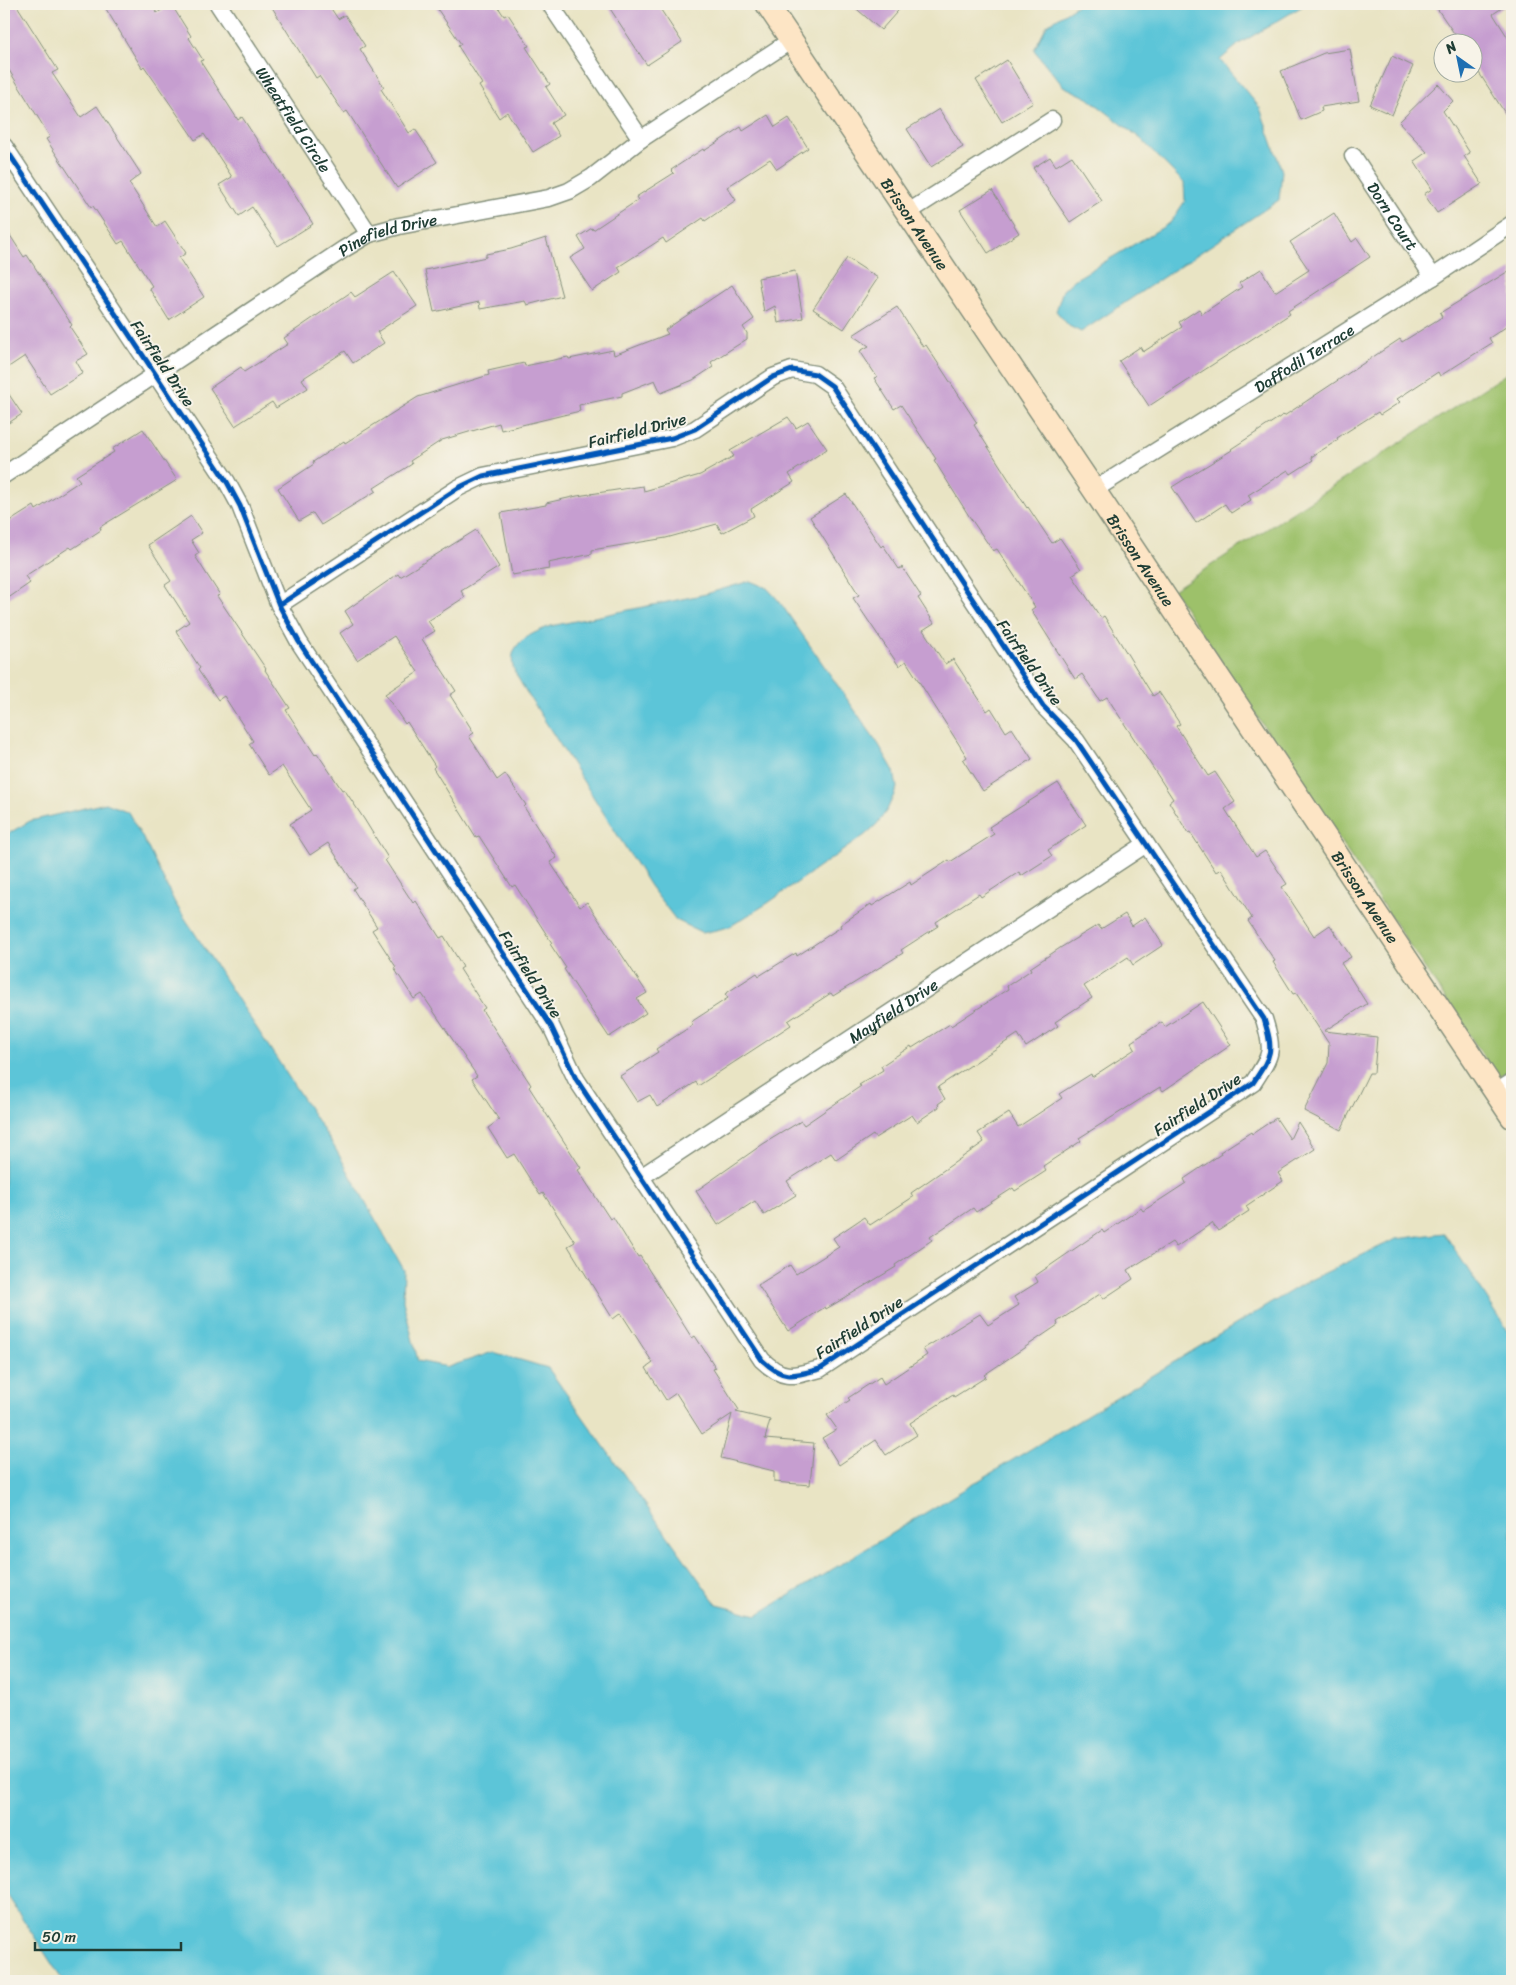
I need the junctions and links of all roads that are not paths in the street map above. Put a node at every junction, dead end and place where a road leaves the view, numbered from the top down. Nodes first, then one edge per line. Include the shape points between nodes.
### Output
1 (218, 4) edge
2 (550, 4) edge
3 (767, 4) edge
4 (790, 41) junction
5 (1052, 120) dead end
6 (640, 139) junction
7 (4, 146) edge
8 (1353, 156) dead end
9 (907, 213) junction
10 (1512, 224) edge
11 (369, 234) junction
12 (1433, 276) junction
13 (155, 374) junction
14 (4, 475) edge
15 (1094, 490) junction
16 (279, 605) junction
17 (1146, 844) junction
18 (1504, 1087) edge
19 (1512, 1117) edge
20 (641, 1177) junction

1 - 11 street, Wheatfield Circle
2 - 6 street
3 - 4 street, Brisson Avenue
4 - 6 street, Pinefield Drive
4 - 9 street, Brisson Avenue
5 - 9 street
6 - 11 street, Pinefield Drive via 592,178 569,191 549,198
7 - 13 street, Fairfield Drive
8 - 12 street, Dorn Court
9 - 15 street, Brisson Avenue
10 - 12 street, Daffodil Terrace
11 - 13 street, Pinefield Drive
12 - 15 street, Daffodil Terrace
13 - 14 street, Pinefield Drive
13 - 16 street, Fairfield Drive via 240,506
15 - 18 street, Brisson Avenue
16 - 17 street, Fairfield Drive via 458,488 483,476 672,438 695,429 773,377 792,370 815,374 832,386 1043,706 1076,740
16 - 20 street, Fairfield Drive via 299,642 551,1026 576,1080
17 - 20 street, Mayfield Drive
17 - 20 street, Fairfield Drive via 1264,1019 1271,1042 1268,1060 1253,1082 820,1369 793,1376 775,1372 762,1360
18 - 19 street, Brisson Avenue

